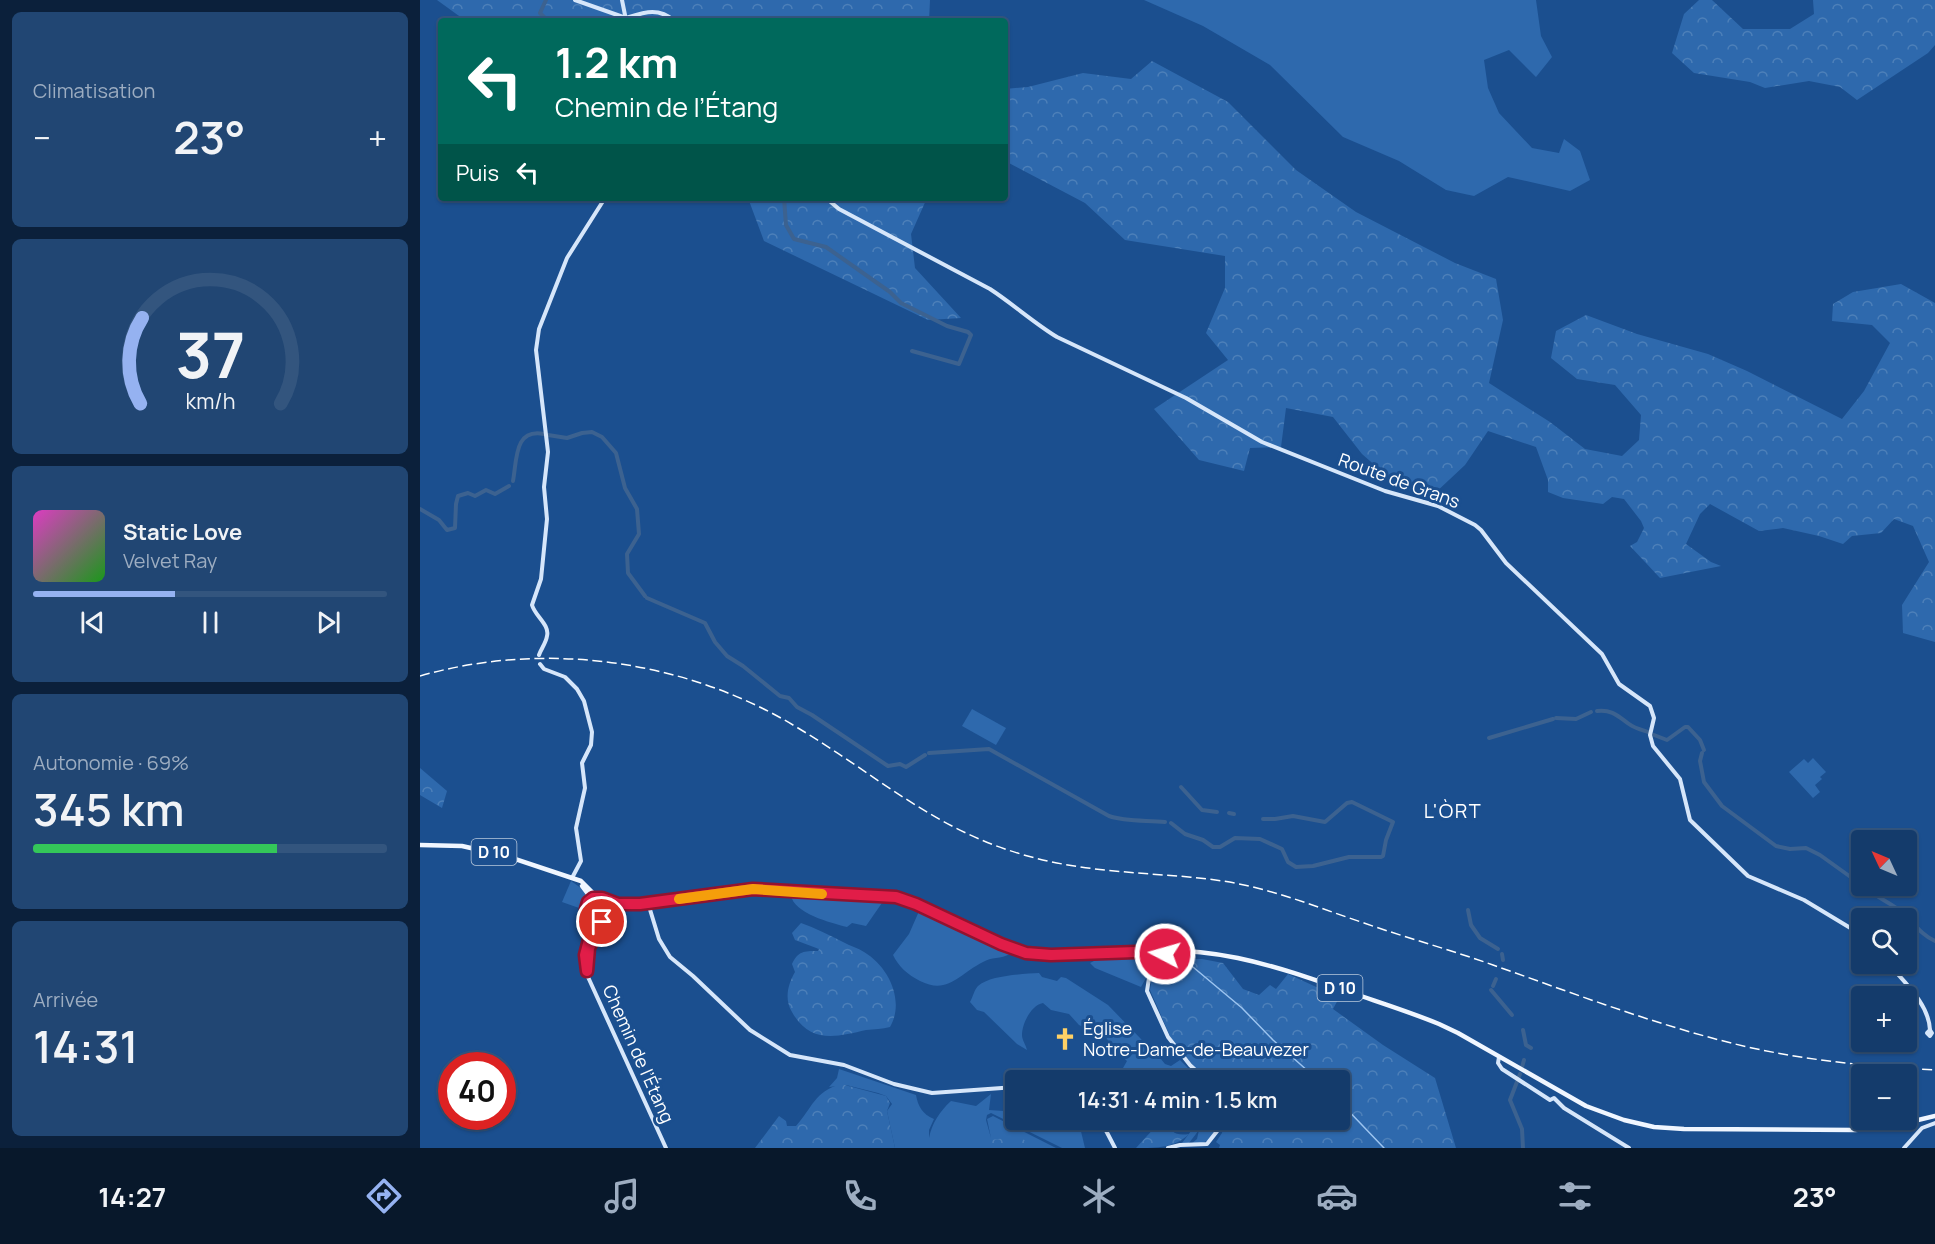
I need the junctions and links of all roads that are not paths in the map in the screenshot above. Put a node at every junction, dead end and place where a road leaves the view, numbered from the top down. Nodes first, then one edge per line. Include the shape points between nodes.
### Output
1 (575, 0) edge
2 (622, 0) edge
3 (621, 18) edge
4 (626, 18) edge
5 (630, 18) edge
6 (670, 18) edge
7 (603, 201) edge
8 (828, 201) edge
9 (539, 655) dead end
10 (540, 664) dead end
11 (420, 845) edge
12 (573, 878) junction
13 (597, 897) junction
14 (606, 901) junction
15 (588, 902) junction
16 (648, 903) junction
17 (640, 904) junction
18 (607, 916) junction
19 (589, 917) junction
20 (1851, 928) edge
21 (1167, 953) junction
22 (1206, 953) junction
23 (587, 971) junction
24 (1897, 974) edge
25 (1932, 1034) edge
26 (1499, 1057) junction
27 (1196, 1070) edge
28 (1005, 1088) edge
29 (1935, 1116) edge
30 (1935, 1123) edge
31 (1106, 1130) edge
32 (1218, 1130) edge
33 (666, 1148) edge
34 (1115, 1148) edge
35 (1168, 1148) edge
36 (1629, 1148) edge
37 (1904, 1148) edge

1 - 3 street
2 - 4 street
5 - 6 street via 657,11
7 - 9 street via 567,258 538,329 536,350 548,452 541,579 532,605 548,631
8 - 20 street, Route de Grans via 990,289 1057,337 1186,398 1262,442 1385,491 1438,506 1475,525 1506,563 1602,654 1619,684 1643,699 1653,711 1650,740 1680,779 1687,813 1696,826 1748,876 1804,900
10 - 12 street via 565,677 577,689 592,732 591,745 582,763 585,788 576,828 581,861
11 - 12 main road, D 10 via 472,847
12 - 13 main road, D 10
12 - 15 main road via 586,891
13 - 14 main road
13 - 15 main road
14 - 17 main road, D 10
14 - 18 main road
15 - 19 main road
16 - 17 main road, D 10
16 - 21 main road, D 10 via 753,889 892,896 1026,953
16 - 28 street via 659,939 670,957 750,1030 790,1055 844,1065 932,1093
17 - 18 main road, D 10
18 - 19 main road via 596,920
18 - 23 street, Chemin de l’Étang via 589,948
19 - 23 street, Chemin de l’Étang via 592,929 585,955
21 - 22 main road, D 10
21 - 22 main road, D 10
21 - 27 street via 1148,980 1147,991 1168,1037
22 - 26 main road, D 10 via 1282,968 1433,1021
23 - 33 street, Chemin de l’Étang
24 - 25 street via 1920,1003
26 - 29 main road, D 10 via 1586,1106 1624,1120 1672,1129 1879,1129
26 - 36 street via 1502,1069
30 - 37 street via 1922,1128
31 - 34 street
32 - 35 street via 1204,1145

